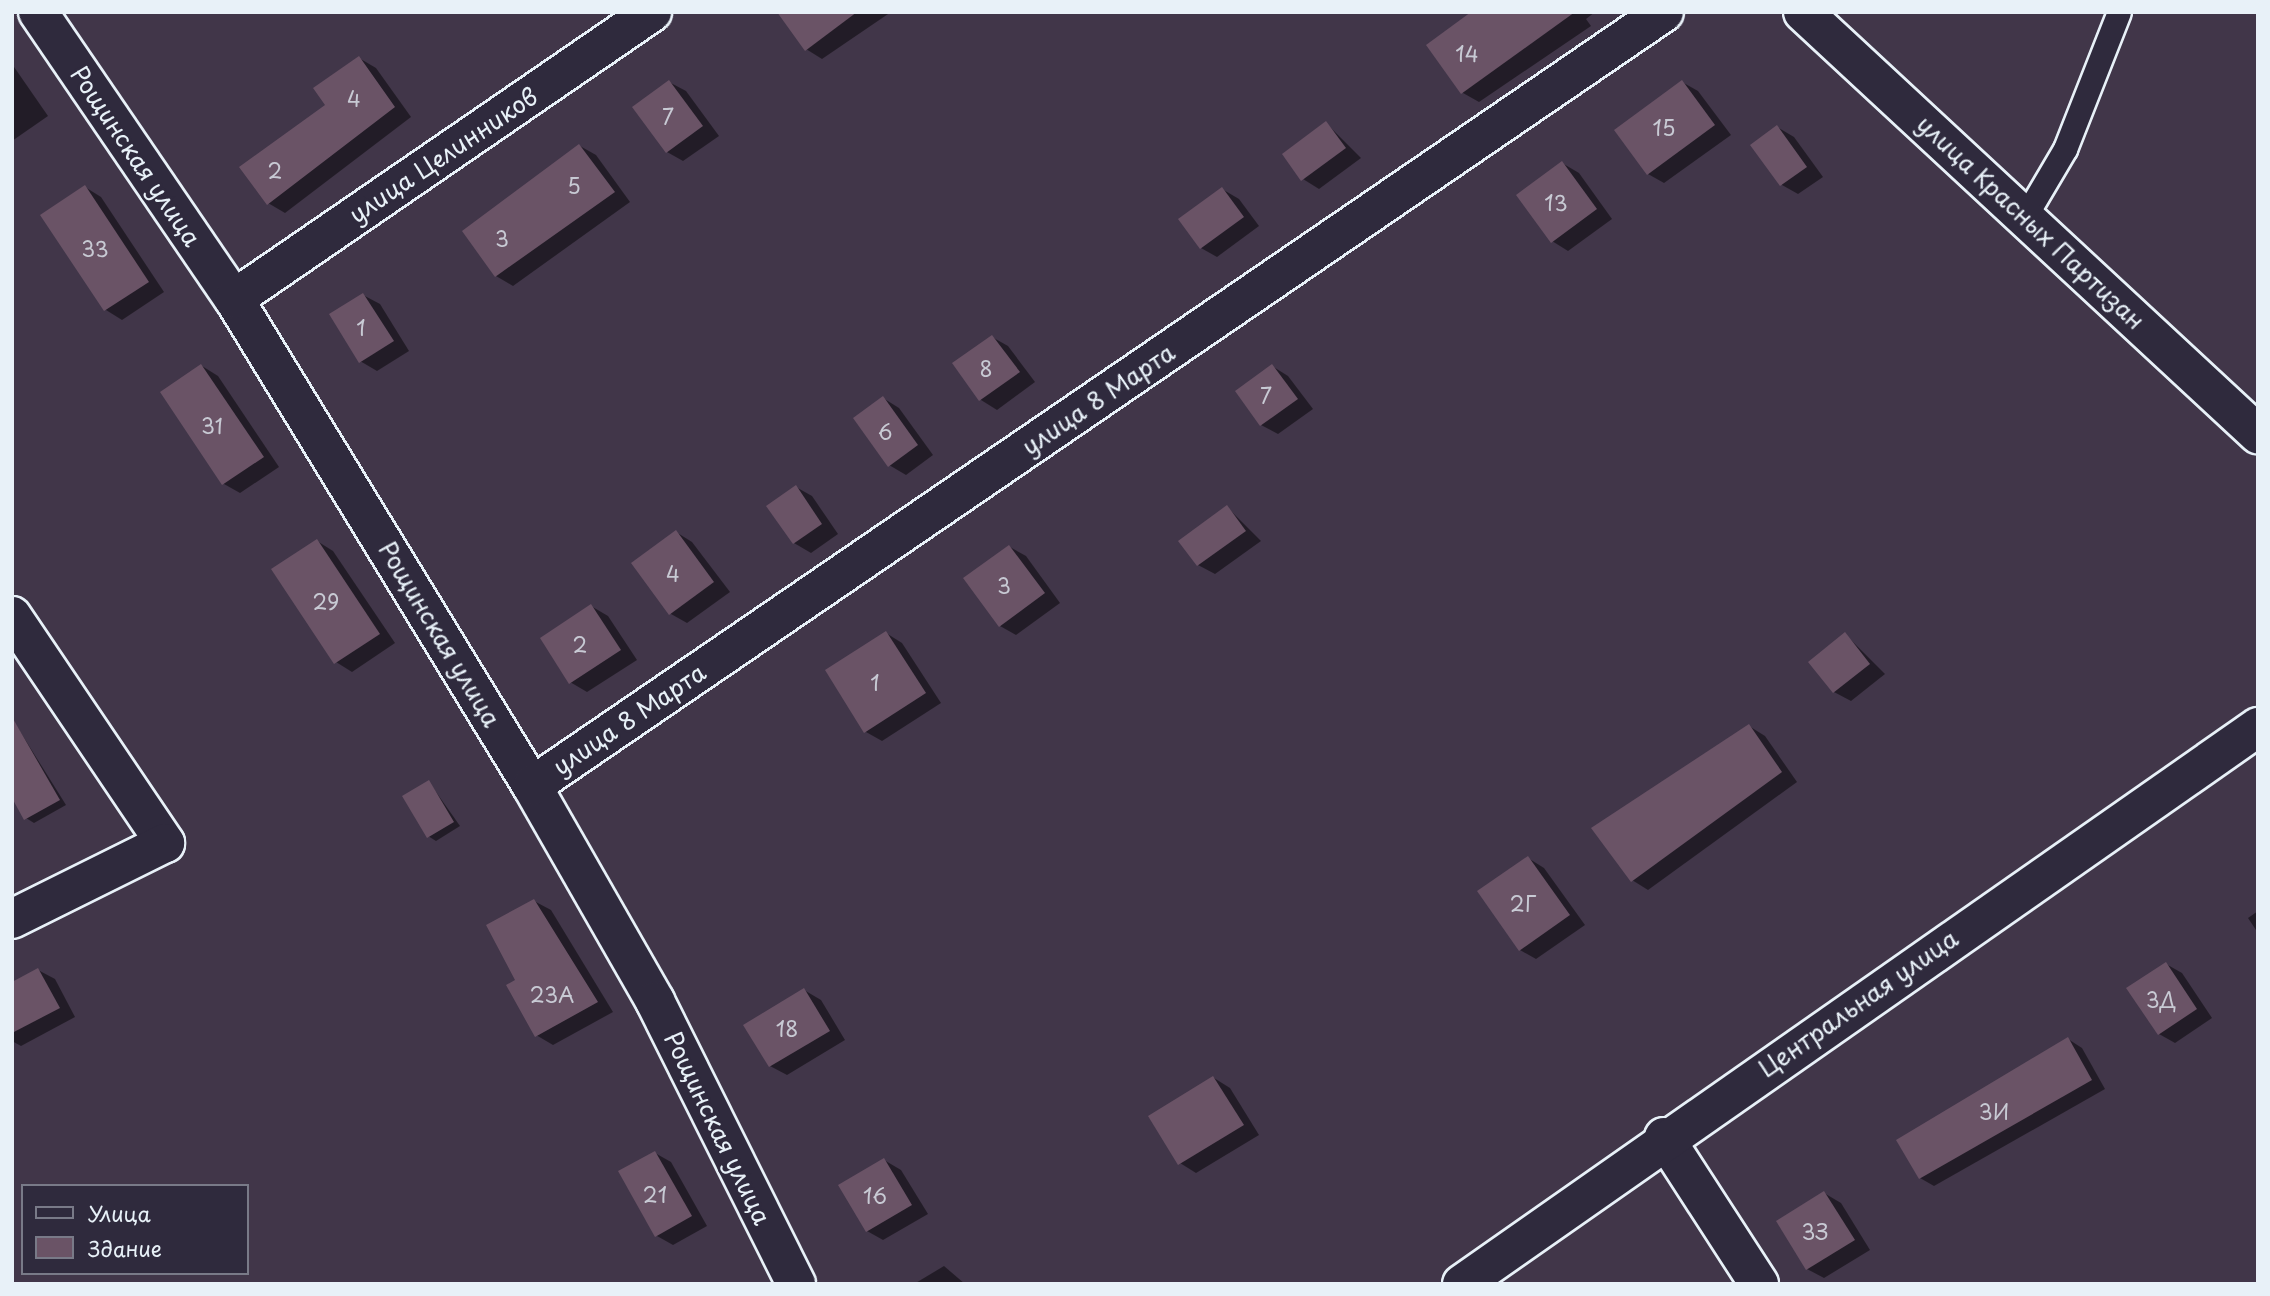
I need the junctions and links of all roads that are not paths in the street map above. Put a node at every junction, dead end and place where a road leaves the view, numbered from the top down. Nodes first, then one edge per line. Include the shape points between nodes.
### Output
1 (38, 12) edge
2 (652, 12) edge
3 (1664, 12) edge
4 (1802, 12) edge
5 (2119, 12) edge
6 (2026, 215) junction
7 (234, 299) junction
8 (2258, 434) edge
9 (12, 616) edge
10 (2258, 727) edge
11 (532, 786) junction
12 (12, 919) edge
13 (1664, 1137) junction
14 (796, 1284) edge
15 (1462, 1284) edge
16 (1759, 1284) edge

1 - 7 street, Рощинская улица
2 - 7 street, улица Целинников
3 - 11 street, улица 8 Марта
4 - 6 street, улица Красных Партизан
5 - 6 lane via 2065,149
6 - 8 street, улица Красных Партизан
7 - 11 street, Рощинская улица
9 - 12 street via 165,843
10 - 13 street, Центральная улица
11 - 14 street, Рощинская улица via 655,1001
13 - 15 street, Центральная улица
13 - 16 street

